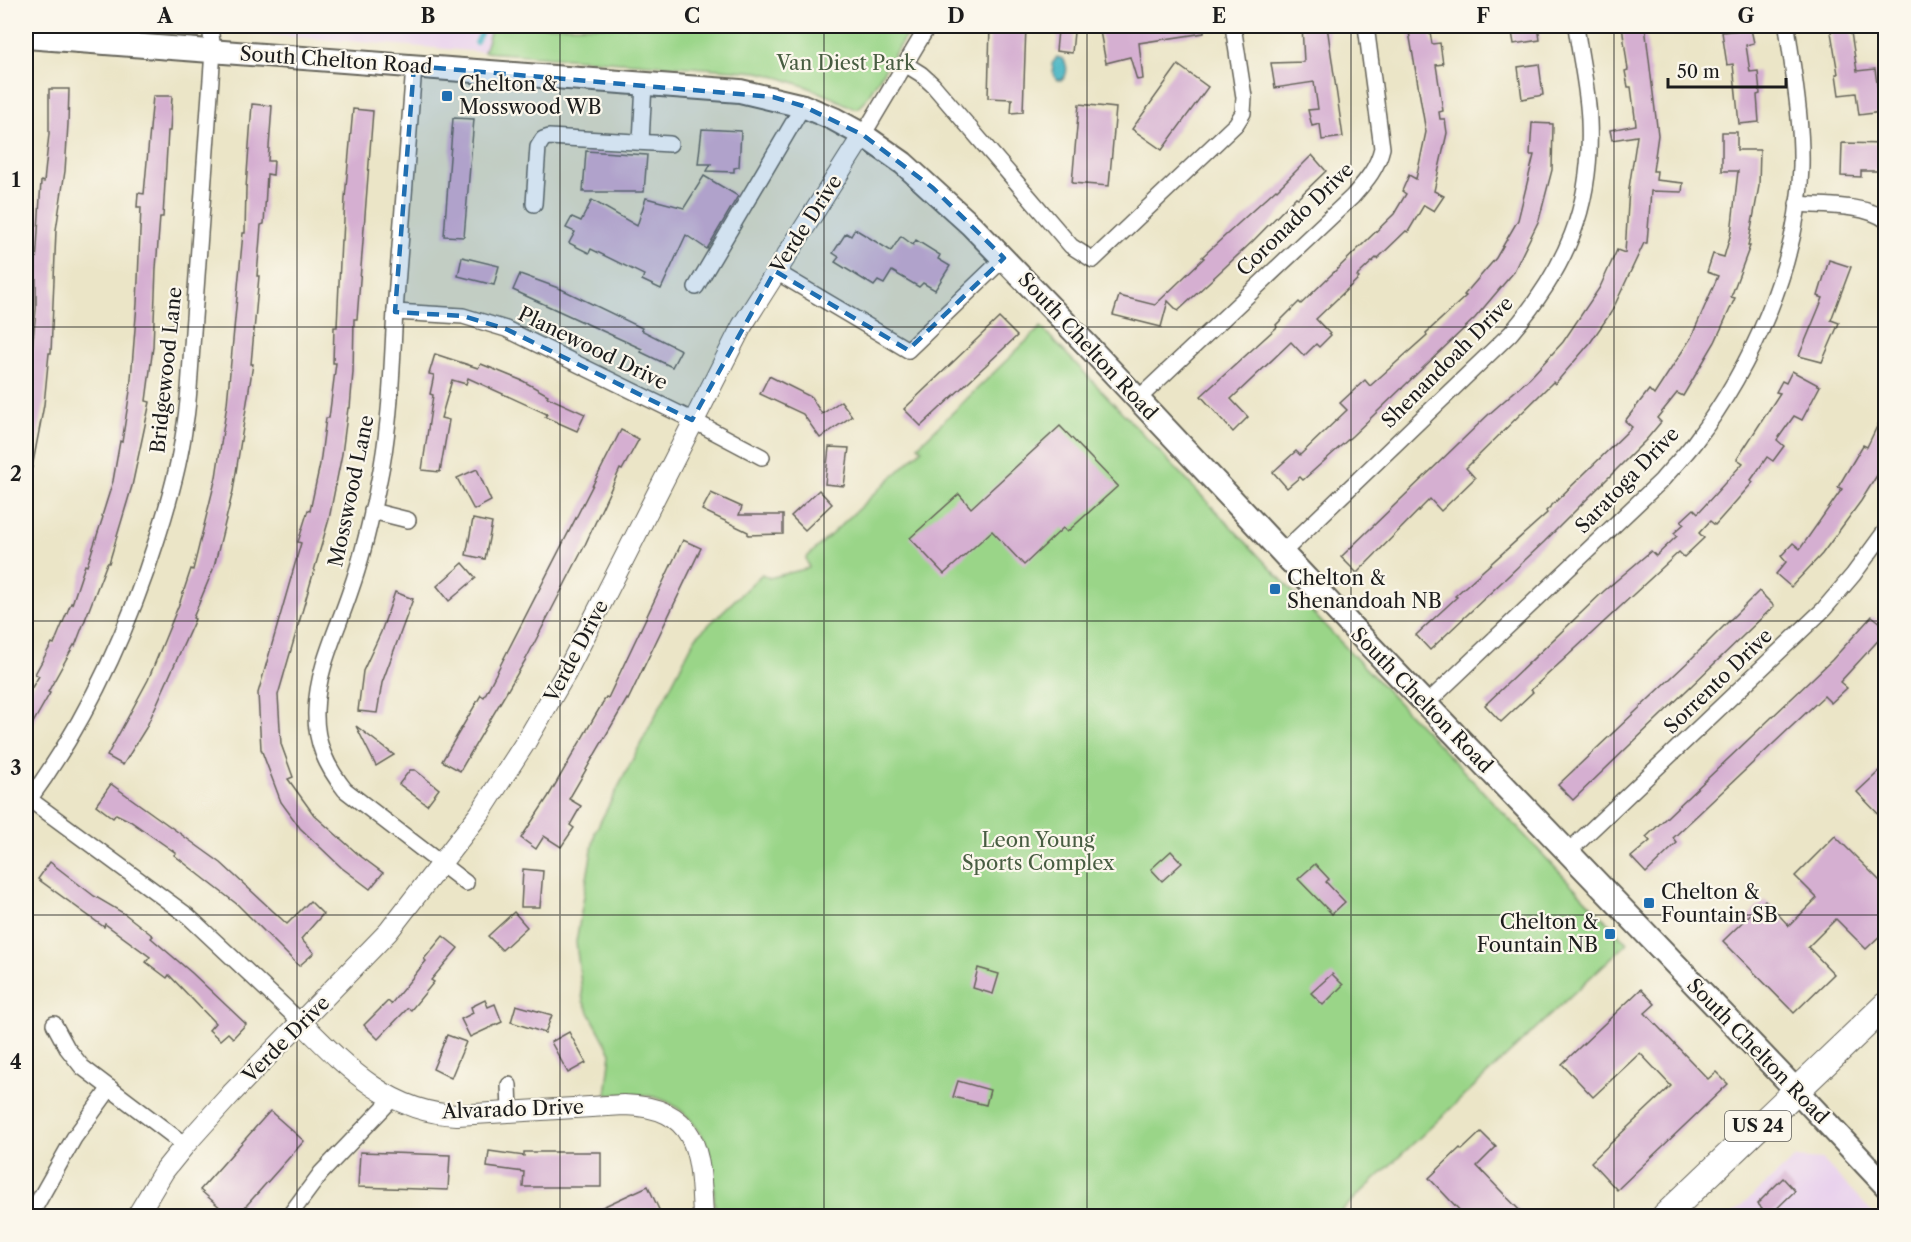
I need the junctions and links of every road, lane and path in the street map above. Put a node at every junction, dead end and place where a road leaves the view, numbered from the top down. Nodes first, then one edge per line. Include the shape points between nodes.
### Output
1 (210, 26) edge
2 (928, 26) edge
3 (1233, 26) edge
4 (1366, 26) edge
5 (1576, 26) edge
6 (1787, 26) edge
7 (26, 37) edge
8 (213, 51) junction
9 (905, 64) junction
10 (414, 66) junction
11 (644, 84) junction
12 (803, 106) junction
13 (863, 135) junction
14 (641, 142) junction
15 (670, 144) dead end
16 (534, 204) dead end
17 (1797, 204) junction
18 (1886, 220) edge
19 (1004, 258) junction
20 (775, 271) junction
21 (696, 287) dead end
22 (395, 312) junction
23 (1138, 399) junction
24 (693, 420) junction
25 (762, 457) dead end
26 (372, 511) junction
27 (408, 520) dead end
28 (1886, 530) edge
29 (1282, 552) junction
30 (1426, 704) junction
31 (27, 801) edge
32 (1568, 852) junction
33 (441, 866) junction
34 (466, 883) dead end
35 (1886, 1005) edge
36 (302, 1023) junction
37 (54, 1024) dead end
38 (508, 1085) dead end
39 (110, 1088) junction
40 (1796, 1089) junction
41 (392, 1099) junction
42 (510, 1111) junction
43 (185, 1145) junction
44 (1886, 1186) edge
45 (30, 1216) edge
46 (137, 1216) edge
47 (289, 1216) edge
48 (703, 1216) edge
49 (1665, 1216) edge

1 - 8 street, Bridgewood Lane
2 - 9 street, Verde Drive
3 - 9 street via 1244,113 1093,260 1071,246 933,85
4 - 23 street, Coronado Drive via 1382,148 1378,163 1352,196
5 - 29 street, Shenandoah Drive via 1590,153 1575,228 1561,263 1511,333
6 - 17 street, Saratoga Drive via 1800,123
7 - 8 main road, South Chelton Road
8 - 10 main road, South Chelton Road
8 - 31 street, Bridgewood Lane via 190,374 176,471 153,553 115,654 84,714
9 - 13 street, Verde Drive
10 - 11 main road, South Chelton Road
10 - 22 street, Mosswood Lane
11 - 12 main road, South Chelton Road via 740,91
11 - 14 street
12 - 13 main road, South Chelton Road
12 - 21 street
13 - 19 main road, South Chelton Road via 933,188
13 - 20 street, Verde Drive
14 - 15 street
14 - 16 street via 543,139 538,147
17 - 18 street via 1859,210
17 - 30 street, Saratoga Drive via 1791,240 1769,309 1736,379 1693,444 1661,481
19 - 20 street via 908,350
19 - 23 main road, South Chelton Road
20 - 24 street, Verde Drive
22 - 24 street, Planewood Drive via 463,316 506,329
22 - 26 street, Mosswood Lane via 390,416
23 - 29 main road, South Chelton Road
24 - 25 street, Planewood Drive
24 - 33 street, Verde Drive via 561,682 487,804
26 - 27 street
26 - 33 street, Mosswood Lane via 351,590 321,674 316,710 319,743 333,775 345,790
28 - 32 street, Sorrento Drive via 1823,609
29 - 30 main road, South Chelton Road
30 - 32 main road, South Chelton Road
31 - 36 street, Alvarado Drive via 188,915
32 - 40 main road, South Chelton Road
33 - 34 street, Mosswood Lane
33 - 36 street, Verde Drive via 388,932
35 - 40 highway, US 24
36 - 41 street, Alvarado Drive via 345,1066
36 - 43 street, Verde Drive
37 - 39 street via 82,1067
38 - 42 street
39 - 43 street
39 - 45 street via 74,1138
40 - 44 main road, South Chelton Road
40 - 49 highway, US 24
41 - 42 street, Alvarado Drive via 442,1114
41 - 47 street via 321,1173
42 - 48 street, Alvarado Drive via 638,1105 671,1116 682,1124 700,1159
43 - 46 street, Verde Drive

